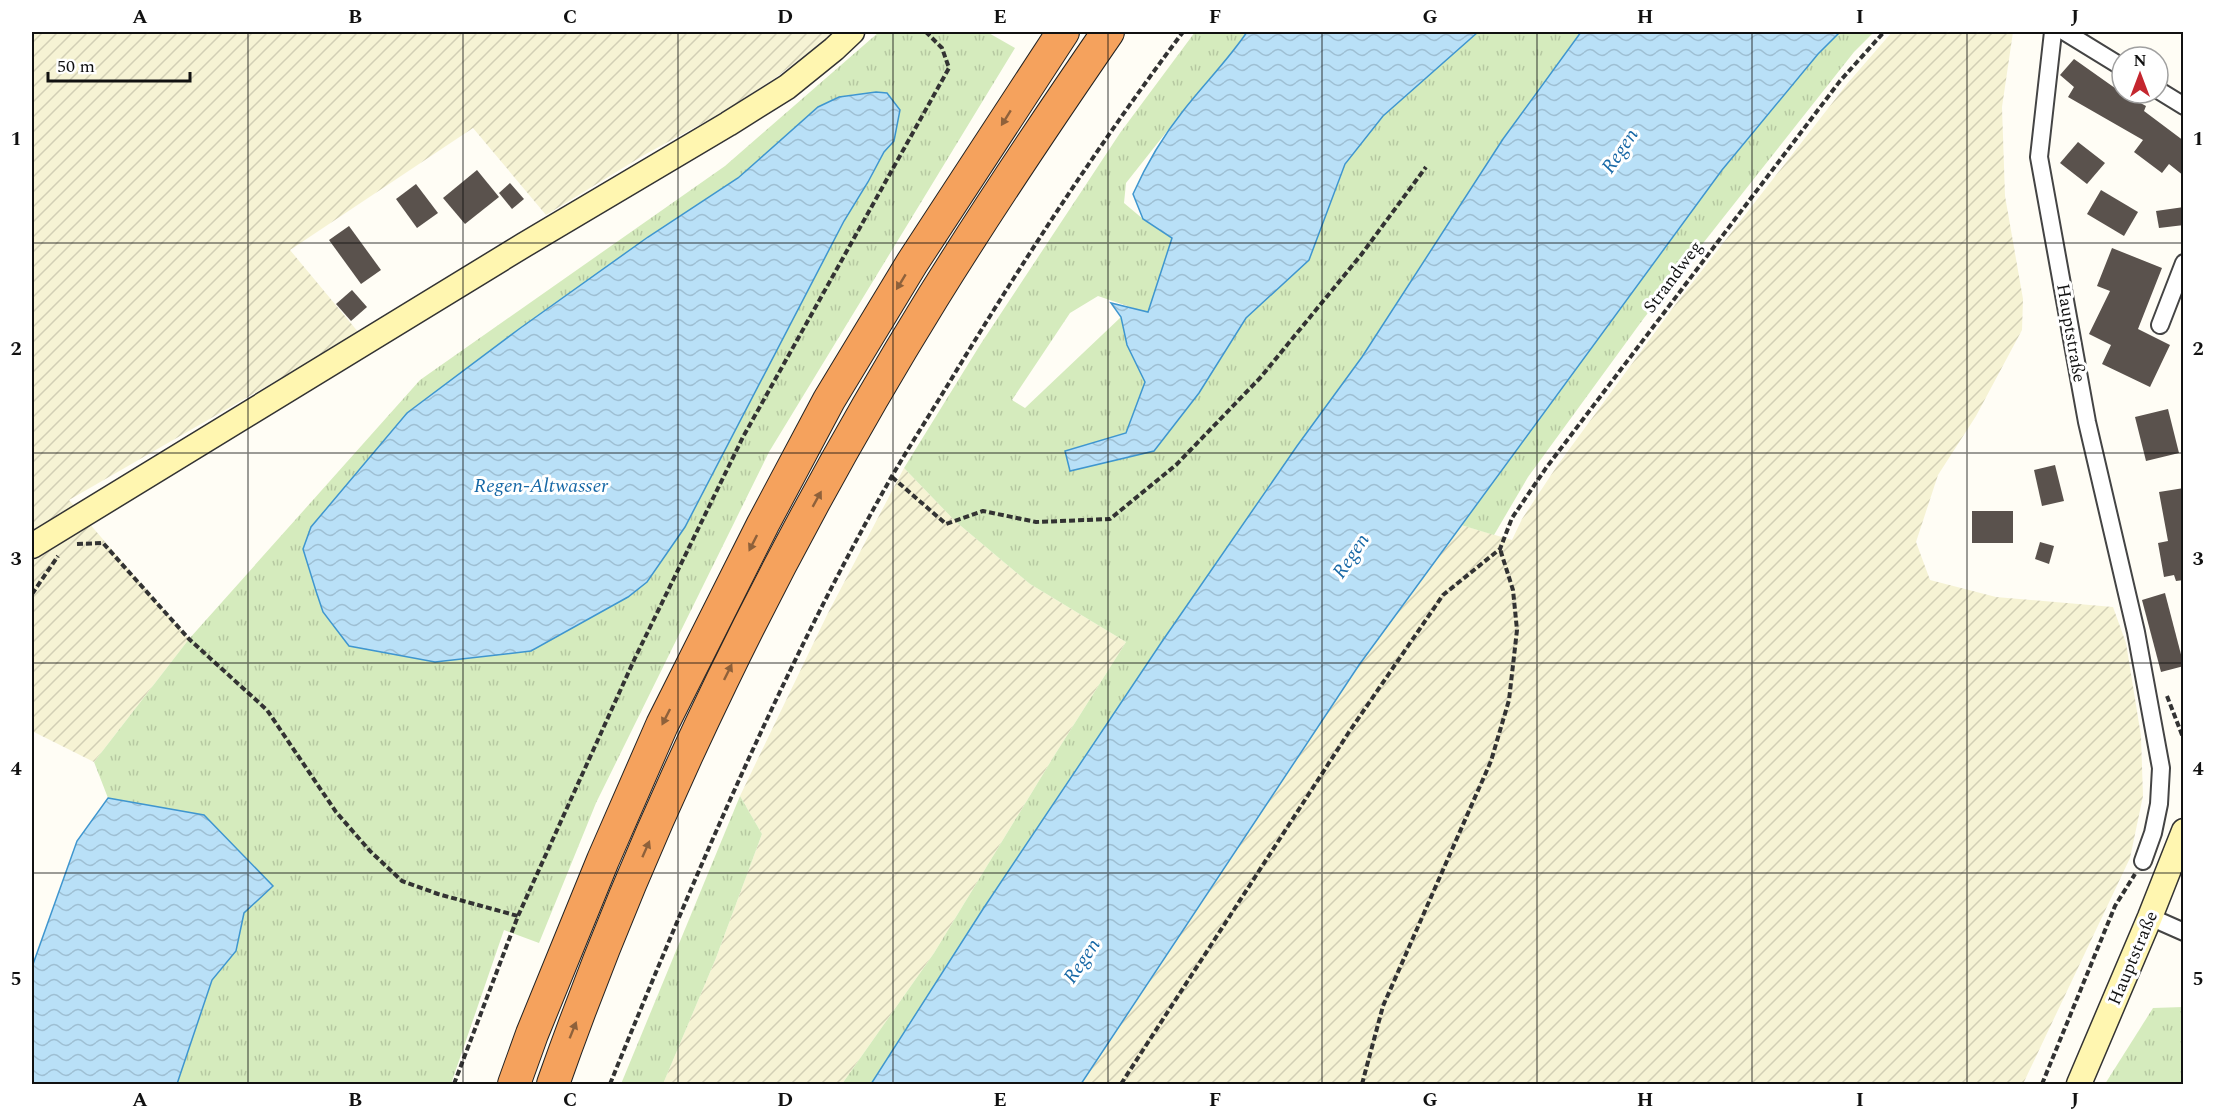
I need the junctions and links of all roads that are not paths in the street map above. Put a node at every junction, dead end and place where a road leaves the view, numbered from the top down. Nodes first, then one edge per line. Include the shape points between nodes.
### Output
1 (852, 32) edge
2 (1063, 32) edge
3 (1108, 32) edge
4 (2053, 32) edge
5 (2065, 32) edge
6 (2110, 60) edge
7 (2170, 97) edge
8 (2184, 106) edge
9 (2184, 263) edge
10 (2160, 325) dead end
11 (32, 546) edge
12 (2184, 831) edge
13 (2144, 861) road end
14 (2150, 917) junction
15 (2184, 932) edge
16 (514, 1084) edge
17 (553, 1084) edge
18 (2079, 1084) edge

1 - 11 street via 787,87 728,124
2 -> 16 highway via 912,263 829,400 763,524 662,725 603,860
17 -> 3 highway via 634,876 693,742 785,557 933,298
4 - 13 street, Hauptstraße via 2039,157 2087,422 2136,632 2160,768 2160,804
5 - 6 street
7 - 8 street
9 - 10 street
12 - 14 street, Hauptstraße
14 - 15 street
14 - 18 street, Hauptstraße

